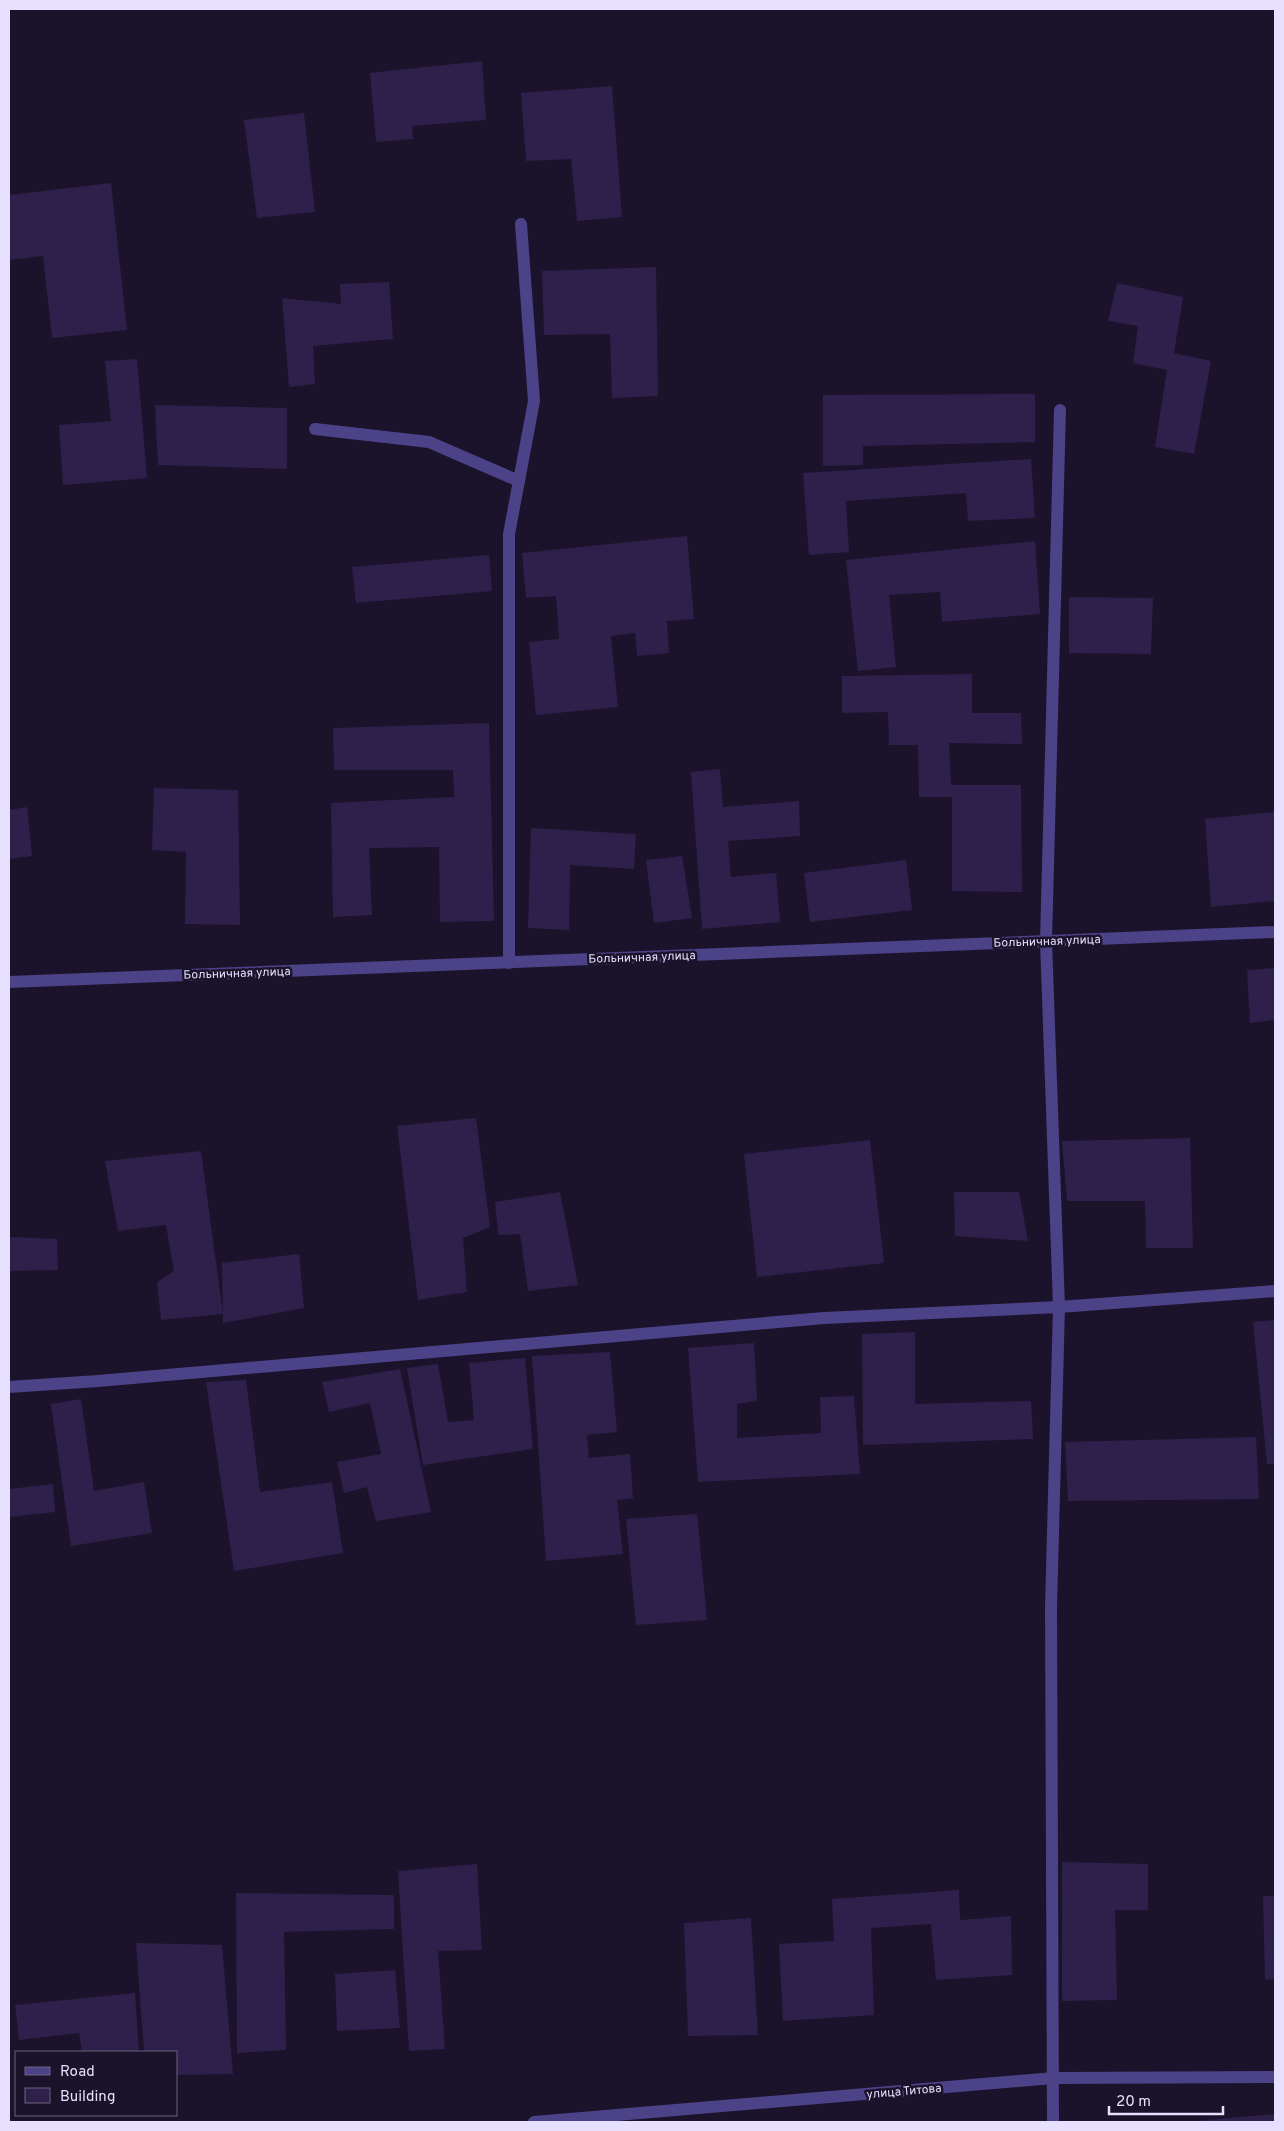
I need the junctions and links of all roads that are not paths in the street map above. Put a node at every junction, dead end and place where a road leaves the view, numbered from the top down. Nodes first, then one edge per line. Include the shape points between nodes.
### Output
1 (521, 224) dead end
2 (1060, 410) dead end
3 (315, 429) dead end
4 (519, 481) junction
5 (1275, 932) edge
6 (1046, 941) junction
7 (509, 962) junction
8 (9, 982) edge
9 (1275, 1291) edge
10 (1059, 1307) junction
11 (9, 1387) edge
12 (1275, 2077) edge
13 (1054, 2078) junction
14 (534, 2122) edge
15 (1053, 2122) edge

1 - 4 street via 534,400
2 - 6 street
3 - 4 street via 429,442
4 - 7 street via 509,534
5 - 6 street, Больничная улица
6 - 7 street, Больничная улица
6 - 10 street
7 - 8 street, Больничная улица
9 - 10 street
10 - 11 street via 824,1318
10 - 13 street via 1051,1607
12 - 13 street, улица Титова
13 - 14 street, улица Титова
13 - 15 street

